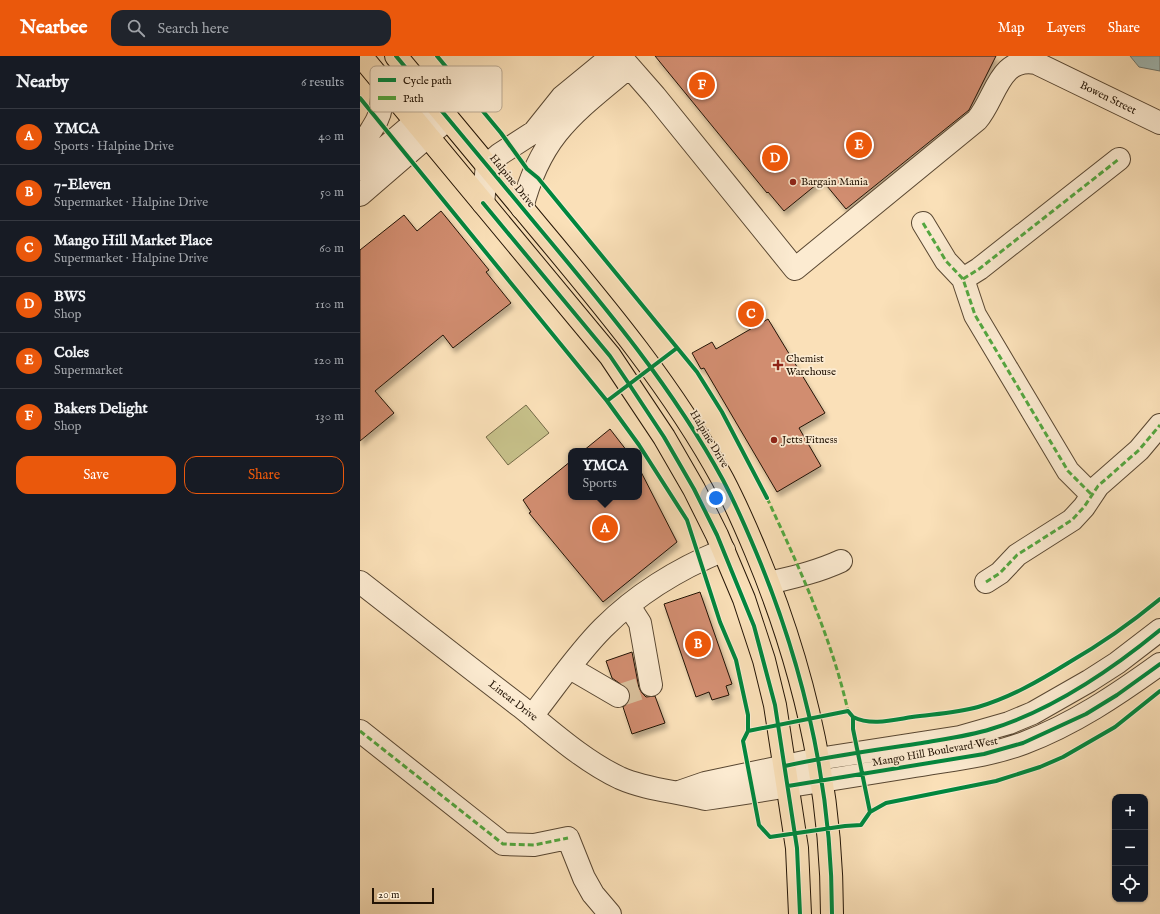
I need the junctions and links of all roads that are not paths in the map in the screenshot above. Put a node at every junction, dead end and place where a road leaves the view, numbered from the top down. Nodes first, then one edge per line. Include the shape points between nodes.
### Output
1 (361, 56) edge
2 (396, 56) edge
3 (620, 60) edge
4 (404, 66) edge
5 (370, 67) edge
6 (380, 112) edge
7 (408, 112) edge
8 (442, 112) joint
9 (1160, 123) edge
10 (422, 129) junction
11 (360, 154) edge
12 (1119, 159) dead end
13 (487, 165) junction
14 (360, 169) edge
15 (360, 195) edge
16 (483, 204) junction
17 (522, 208) junction
18 (923, 223) dead end
19 (963, 279) junction
20 (1160, 425) edge
21 (1092, 495) junction
22 (724, 550) junction
23 (841, 561) dead end
24 (360, 582) edge
25 (986, 582) dead end
26 (769, 583) junction
27 (629, 606) junction
28 (1160, 630) edge
29 (1160, 664) edge
30 (570, 668) junction
31 (651, 685) dead end
32 (618, 696) dead end
33 (532, 716) junction
34 (360, 731) edge
35 (818, 759) junction
36 (786, 776) junction
37 (822, 781) junction
38 (610, 914) edge
39 (800, 914) edge
40 (832, 914) edge

1 - 5 main road
2 - 4 main road, Halpine Drive
3 - 9 street, Bowen Street via 795,269 977,120 987,108 1003,75 1012,64 1021,61 1031,62
3 - 13 street via 562,97 528,137
3 - 17 street via 547,144 528,184
6 - 11 street via 363,142
7 - 10 main road
8 - 10 street
8 - 13 main road, Halpine Drive
10 - 14 street
10 - 15 street
10 - 16 main road
12 - 19 street via 980,269
13 - 16 street
13 - 17 main road, Halpine Drive
16 - 22 main road via 610,356 630,384 683,470
17 - 26 main road, Halpine Drive via 647,362 680,409 723,480
18 - 19 street via 946,262
19 - 21 street via 975,315 1064,464
20 - 21 street via 1139,450 1098,486
21 - 25 street via 1072,520 1017,555 1000,573
22 - 27 street via 699,560 660,583
22 - 36 main road via 744,598 764,660
23 - 26 street via 803,575
24 - 33 street, Linear Drive
26 - 35 main road, Halpine Drive via 801,682
27 - 30 street via 603,628
27 - 31 street via 640,623
28 - 35 street, Mango Hill Boulevard West via 1118,663 1089,681 1033,713 1009,723 960,737
29 - 37 street, Mango Hill Boulevard West via 1086,714 1023,743 984,754
30 - 32 street
30 - 33 street
33 - 36 street, Linear Drive via 591,761 619,777 650,788 680,792 705,783
34 - 38 street via 503,844 534,845 568,838 584,878 593,894
35 - 36 street, Mango Hill Boulevard West
35 - 37 main road, Halpine Drive
36 - 37 street, Mango Hill Boulevard West
36 - 39 main road via 797,848
37 - 40 main road, Halpine Drive via 830,846

